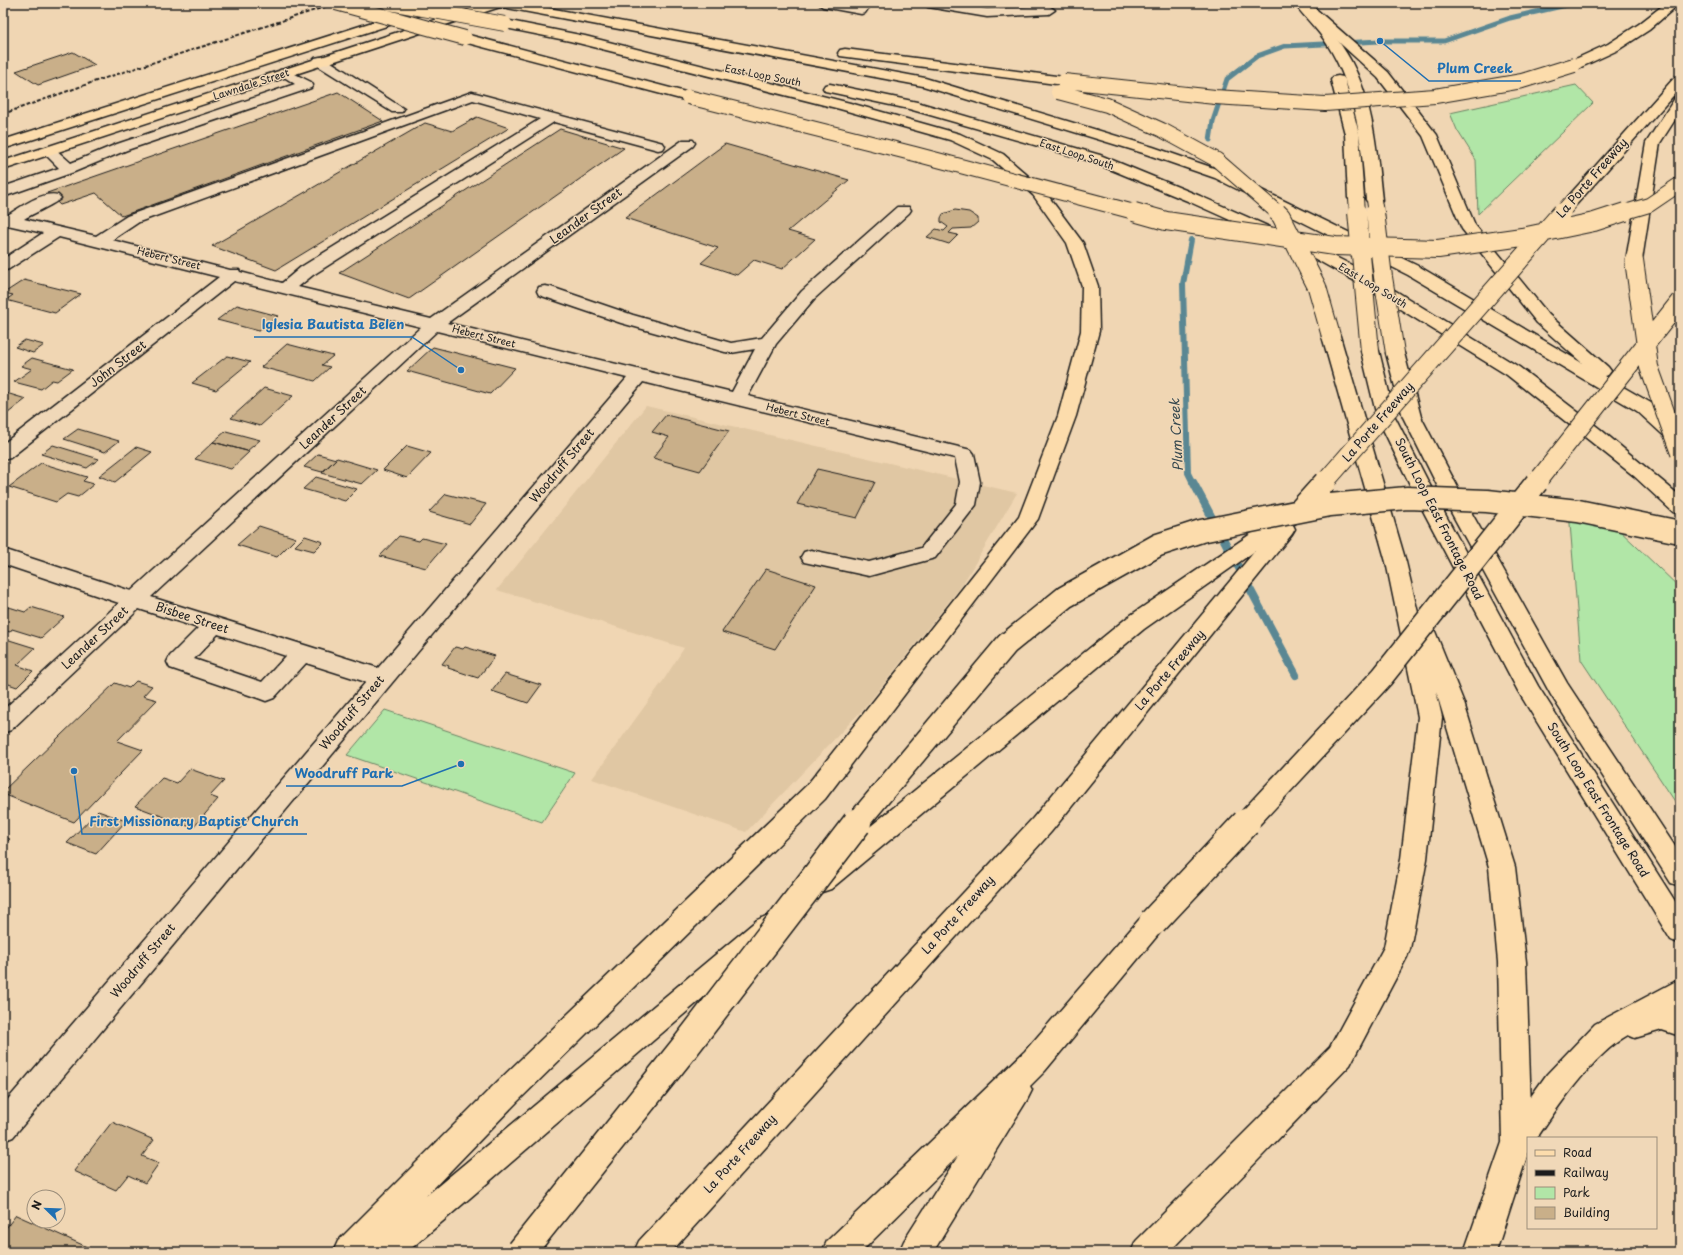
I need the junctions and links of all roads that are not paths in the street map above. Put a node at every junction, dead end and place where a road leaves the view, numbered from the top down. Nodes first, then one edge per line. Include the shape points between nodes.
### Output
1 (336, 3) edge
2 (390, 3) edge
3 (445, 3) edge
4 (500, 3) edge
5 (823, 3) edge
6 (866, 3) edge
7 (928, 3) edge
8 (1301, 3) edge
9 (1674, 3) edge
10 (1049, 10) dead end
11 (625, 25) junction
12 (1326, 28) junction
13 (570, 37) junction
14 (1321, 49) dead end
15 (325, 65) junction
16 (1343, 73) junction
17 (291, 76) junction
18 (1680, 80) edge
19 (191, 84) junction
20 (1061, 87) junction
21 (210, 98) junction
22 (1680, 100) edge
23 (397, 109) dead end
24 (230, 110) junction
25 (551, 118) junction
26 (103, 133) junction
27 (688, 143) dead end
28 (3, 145) edge
29 (658, 146) dead end
30 (122, 147) junction
31 (49, 151) junction
32 (3, 166) edge
33 (69, 169) junction
34 (1680, 184) edge
35 (3, 192) edge
36 (53, 198) dead end
37 (903, 210) dead end
38 (6, 220) edge
39 (57, 231) junction
40 (99, 241) junction
41 (3, 266) edge
42 (233, 274) junction
43 (285, 288) junction
44 (545, 291) dead end
45 (1680, 301) edge
46 (435, 324) junction
47 (768, 342) junction
48 (640, 374) junction
49 (737, 399) junction
50 (1644, 407) junction
51 (1680, 440) edge
52 (1680, 453) edge
53 (3, 454) edge
54 (1680, 508) edge
55 (1300, 511) junction
56 (1680, 532) edge
57 (3, 556) edge
58 (811, 557) dead end
59 (1396, 562) junction
60 (135, 600) junction
61 (214, 625) junction
62 (302, 653) junction
63 (381, 678) junction
64 (3, 724) edge
65 (1680, 875) edge
66 (1680, 932) edge
67 (1680, 991) edge
68 (1680, 1022) edge
69 (1605, 1034) junction
70 (1035, 1061) junction
71 (8, 1114) edge
72 (1517, 1141) junction
73 (349, 1252) edge
74 (383, 1252) edge
75 (521, 1252) edge
76 (650, 1252) edge
77 (838, 1252) edge
78 (915, 1252) edge
79 (1147, 1252) edge
80 (1480, 1252) edge

1 - 34 main road, bridge via 1166,221 1252,235 1335,246 1438,248 1522,237 1594,222 1649,205
2 - 13 main road, East Loop South, bridge
3 - 19 main road, Lawndale Street
4 - 11 main road, East Loop South
4 - 15 main road, Lawndale Street
5 - 6 street via 861,10
7 - 10 street via 987,12
8 - 12 main road
9 - 20 main road, bridge via 1613,47 1574,65 1522,81 1435,96 1325,104
11 - 20 main road via 859,55
11 - 50 main road, East Loop South via 925,82 1148,150 1220,175 1414,271
12 - 16 main road, South Loop East Frontage Road
12 - 50 main road via 1375,68 1430,135 1468,226 1543,319
13 - 54 main road, East Loop South via 912,105 1095,158 1195,199 1294,242 1360,276 1513,371 1641,472
13 - 73 main road via 845,106 955,137 998,156 1038,192 1075,243 1090,286 1090,331 1066,416 1028,519 816,792 507,1092
14 - 16 main road, South Loop East Frontage Road
15 - 17 main road, Lawndale Street
15 - 23 street
16 - 65 main road, South Loop East Frontage Road, bridge via 1356,84 1369,135 1383,277 1395,353 1412,417 1456,503 1559,689
16 - 66 main road, South Loop East Frontage Road, bridge via 1340,84 1352,134 1370,351 1386,417 1530,691
17 - 21 main road, Lawndale Street
17 - 24 street via 306,85
18 - 55 main road, La Porte Freeway, bridge
19 - 21 main road
19 - 28 main road, Lawndale Street
20 - 59 main road, bridge via 1107,104 1218,160 1281,216 1316,287
21 - 24 street
21 - 26 main road, Lawndale Street
22 - 52 main road, bridge via 1653,143 1634,260 1649,367
24 - 30 street
25 - 29 street
25 - 40 street via 472,96 133,219
25 - 43 street via 307,270
26 - 30 street
26 - 31 main road, Lawndale Street
27 - 46 street, Leander Street
30 - 33 street
31 - 32 main road, Lawndale Street
31 - 33 street
33 - 35 street
36 - 38 street
37 - 47 street via 808,296
38 - 39 street, Hebert Street
39 - 40 street, Hebert Street
39 - 41 street
40 - 42 street, Hebert Street
42 - 43 street, Hebert Street
42 - 53 street, John Street
43 - 46 street, Hebert Street
44 - 47 street via 627,319 731,348
45 - 70 main road, bridge via 1382,676 1153,922
46 - 48 street, Hebert Street
46 - 60 street, Leander Street
47 - 49 street
48 - 49 street, Hebert Street
48 - 63 street, Woodruff Street
49 - 58 street, Hebert Street via 964,454 970,482 966,505 928,553 868,569
50 - 51 main road, East Loop South
55 - 74 main road via 1136,623 875,836
55 - 76 main road, La Porte Freeway via 1042,825
56 - 75 main road, bridge via 1578,511 1487,501 1407,498 1330,505 1201,531 1158,545 1065,597 1007,644 867,810 685,1047
57 - 60 street, Bisbee Street
59 - 72 main road via 1452,703 1502,867 1512,962
59 - 79 main road via 1430,717 1414,859 1397,949 1340,1056
60 - 61 street, Bisbee Street
60 - 64 street, Leander Street
61 - 62 street, Bisbee Street
61 - 62 street via 178,662 266,692
62 - 63 street, Bisbee Street
63 - 71 street, Woodruff Street
67 - 69 main road
68 - 69 main road via 1662,1017
69 - 72 main road via 1557,1084
70 - 77 main road
70 - 78 main road
72 - 80 main road

